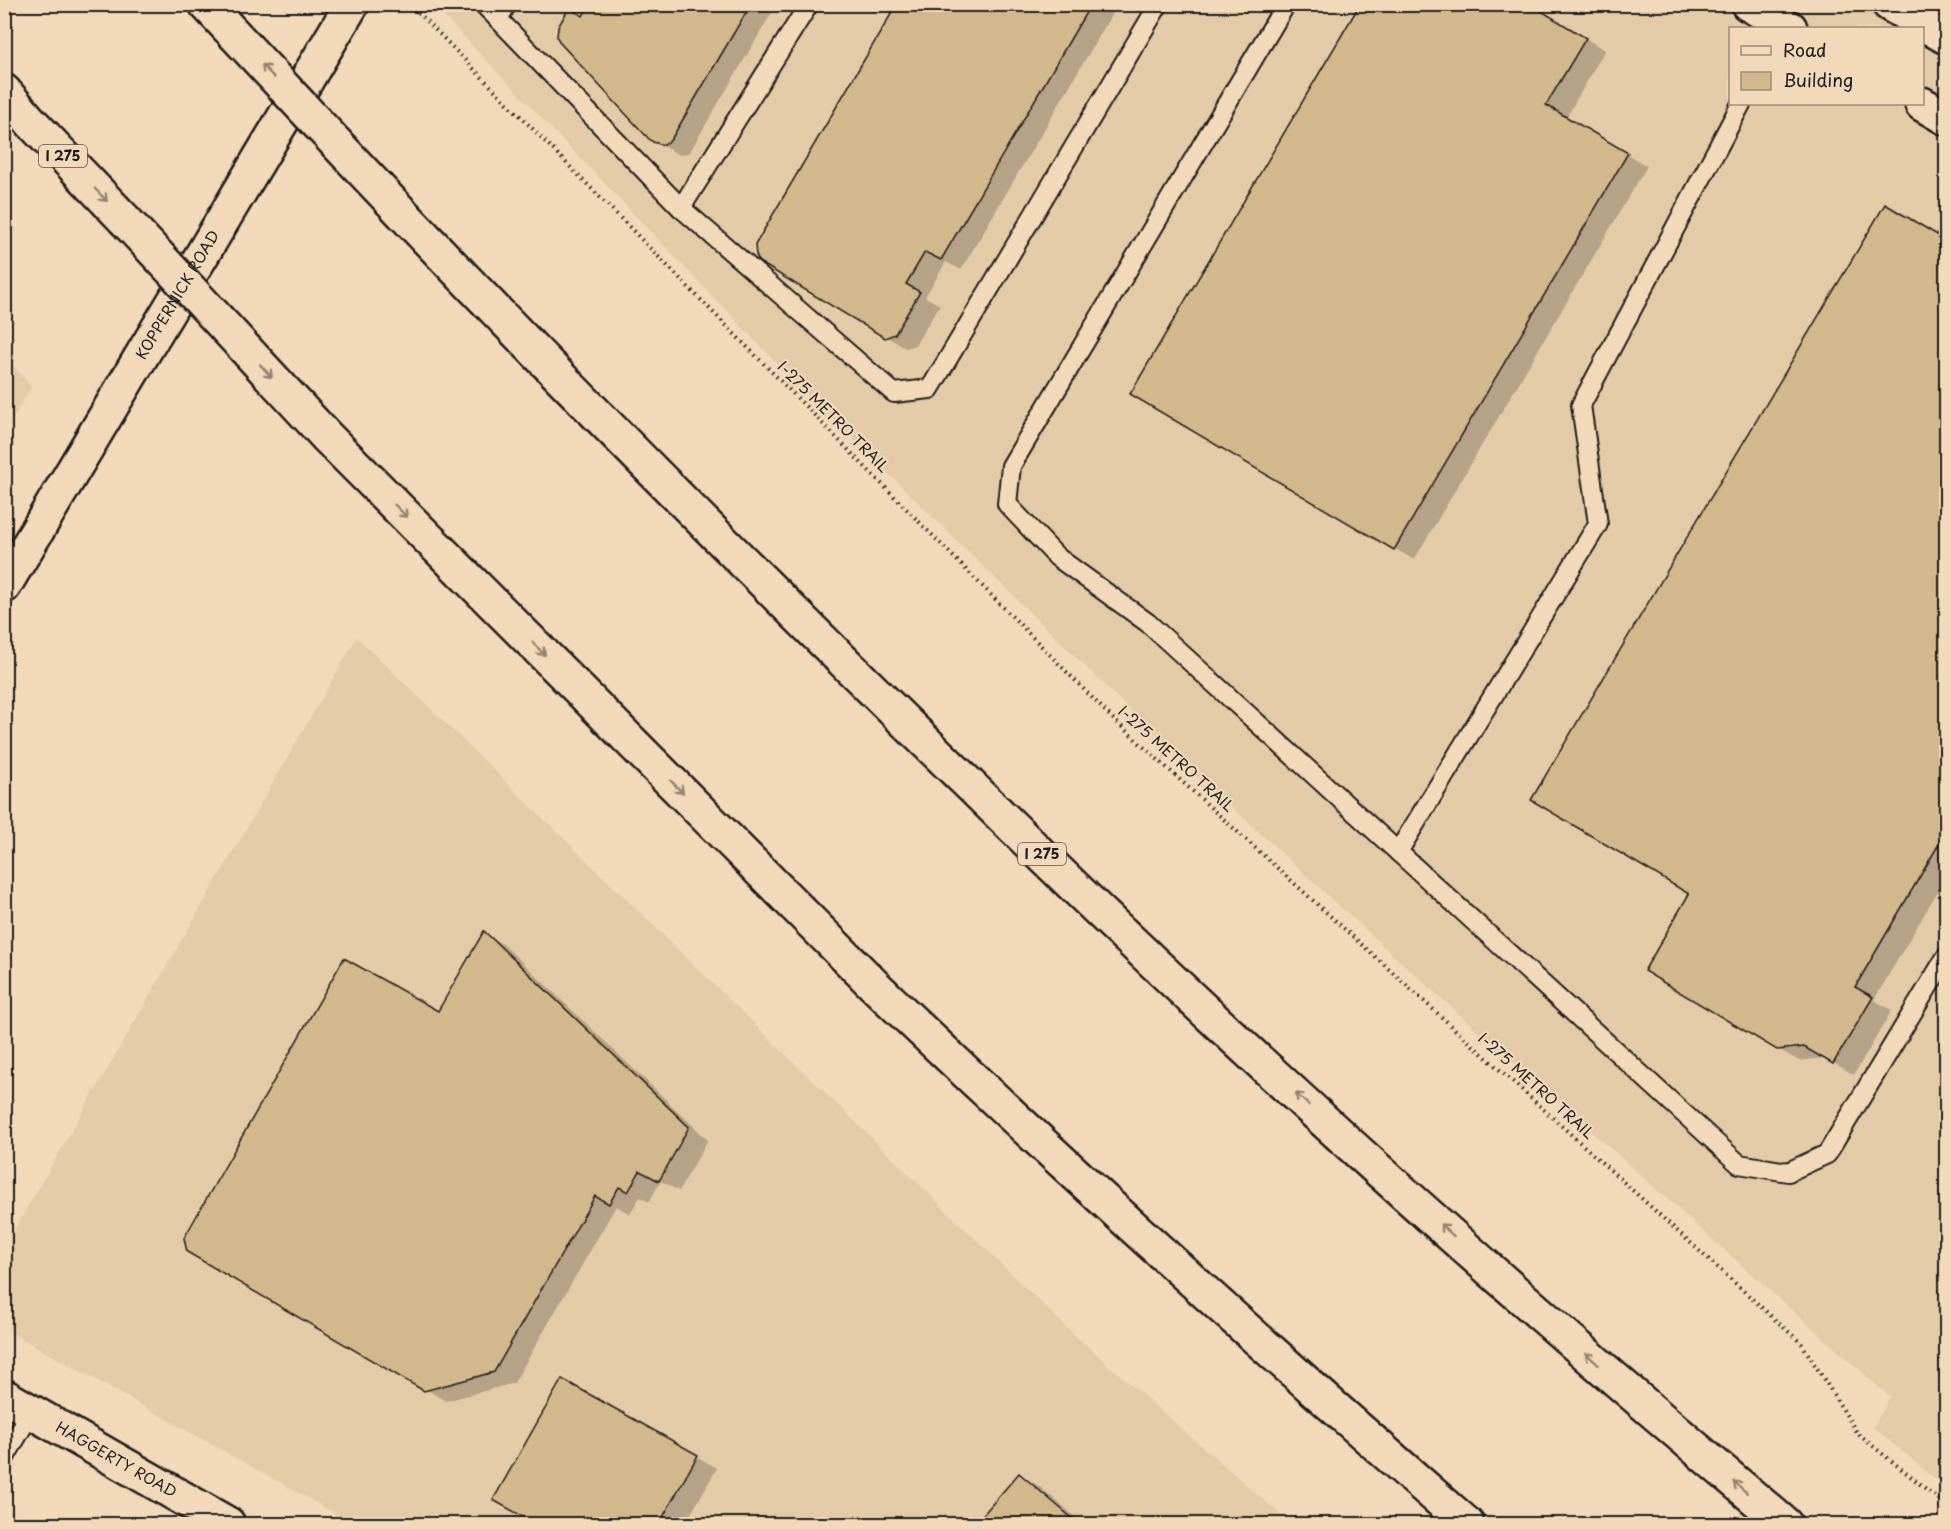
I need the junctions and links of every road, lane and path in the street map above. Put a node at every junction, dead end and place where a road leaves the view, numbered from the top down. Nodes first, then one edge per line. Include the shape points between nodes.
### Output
1 (206, 4) edge
2 (352, 4) edge
3 (410, 4) edge
4 (483, 4) edge
5 (809, 4) edge
6 (1159, 4) edge
7 (1286, 4) edge
8 (1748, 4) edge
9 (1889, 4) edge
10 (502, 12) edge
11 (1787, 22) edge
12 (1947, 37) edge
13 (4, 91) edge
14 (1741, 105) edge
15 (1924, 105) edge
16 (1947, 118) edge
17 (681, 208) junction
18 (4, 586) edge
19 (1398, 852) junction
20 (1947, 957) edge
21 (18, 1404) edge
22 (4, 1458) edge
23 (1947, 1505) edge
24 (228, 1524) edge
25 (1467, 1524) edge
26 (1785, 1524) edge

26 -> 1 main road, I 275, bridge via 1653,1413 1352,1146 1132,942 746,567 469,284
2 - 18 main road, KOPPERNICK ROAD
3 - 23 path, I-275 METRO TRAIL via 1112,718 1803,1344 1858,1434
4 - 10 lane
5 - 17 lane
6 - 17 lane via 930,388 894,393
7 - 19 lane via 1011,466 1007,504 1057,557 1148,623
8 - 11 main road
9 - 12 main road
10 - 17 lane
13 -> 25 main road, I 275, bridge via 327,437 873,984 1177,1265
14 - 19 lane via 1581,405 1598,524
15 - 16 main road
19 - 20 lane via 1739,1164 1788,1172 1827,1154
21 - 22 lane
21 - 24 main road, HAGGERTY ROAD

